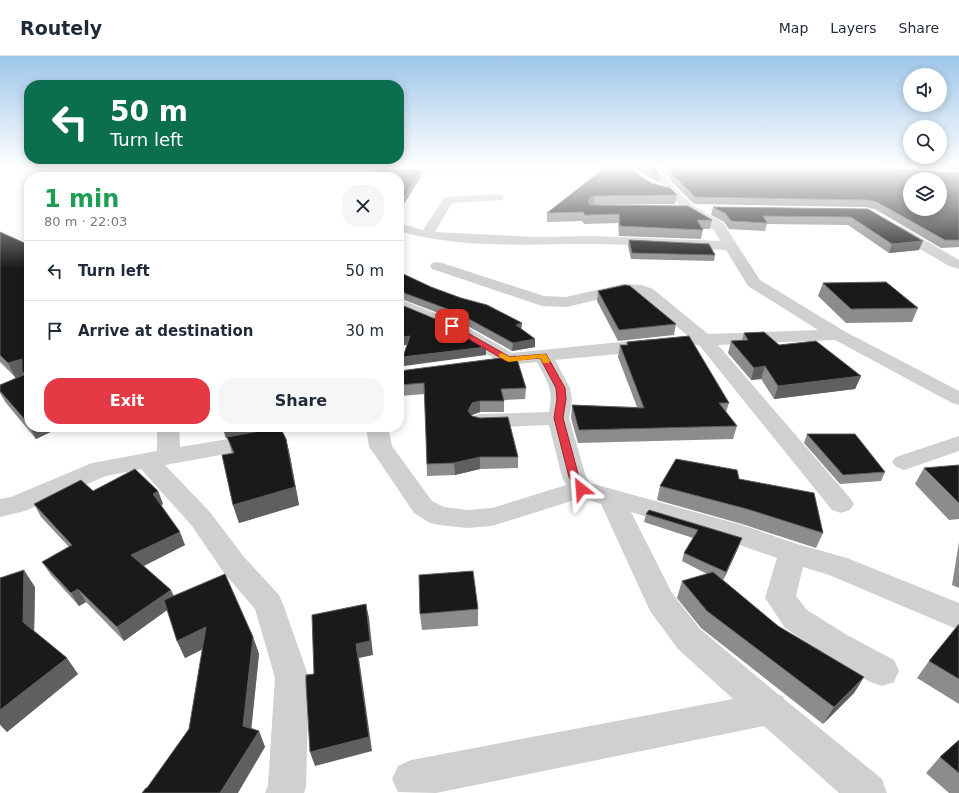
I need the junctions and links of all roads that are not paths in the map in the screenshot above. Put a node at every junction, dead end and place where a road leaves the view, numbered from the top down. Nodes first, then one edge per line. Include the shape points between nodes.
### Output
1 (449, 200) edge
2 (678, 200) edge
3 (683, 209) junction
4 (714, 209) edge
5 (884, 222) edge
6 (404, 228) edge
7 (427, 234) junction
8 (731, 246) junction
9 (959, 265) edge
10 (437, 266) dead end
11 (404, 306) edge
12 (838, 334) junction
13 (704, 340) junction
14 (543, 356) junction
15 (509, 359) junction
16 (477, 364) edge
17 (959, 399) edge
18 (558, 418) junction
19 (480, 421) edge
20 (166, 432) edge
21 (377, 432) edge
22 (267, 440) edge
23 (959, 443) edge
24 (158, 459) junction
25 (904, 462) dead end
26 (581, 489) junction
27 (611, 497) junction
28 (841, 504) dead end
29 (0, 508) edge
30 (792, 553) junction
31 (959, 617) edge
32 (882, 671) dead end
33 (771, 708) junction
34 (411, 779) dead end
35 (284, 793) edge
36 (868, 793) edge

1 - 7 street
2 - 3 street
3 - 4 street
3 - 8 street via 718,226
5 - 9 street
6 - 7 street
7 - 8 street via 538,241 591,240
8 - 12 street via 754,283
10 - 13 street via 542,301 566,302 623,289 642,290
11 - 15 street via 452,326
12 - 13 street
12 - 17 street
13 - 14 street
13 - 28 street
14 - 15 street
14 - 18 street via 560,388 562,399
15 - 16 street
18 - 19 street
18 - 26 street via 574,477
20 - 24 street
21 - 26 street via 381,446 423,507 439,516 466,520 492,517
22 - 24 street
23 - 25 street
24 - 29 street via 100,469 16,505
24 - 35 street via 234,565 268,604 292,678 287,787
26 - 27 street
27 - 30 street via 742,535
27 - 33 street via 661,602 689,638
30 - 31 street via 837,566
30 - 32 street via 780,598 796,619 836,646
33 - 34 street
33 - 36 street

